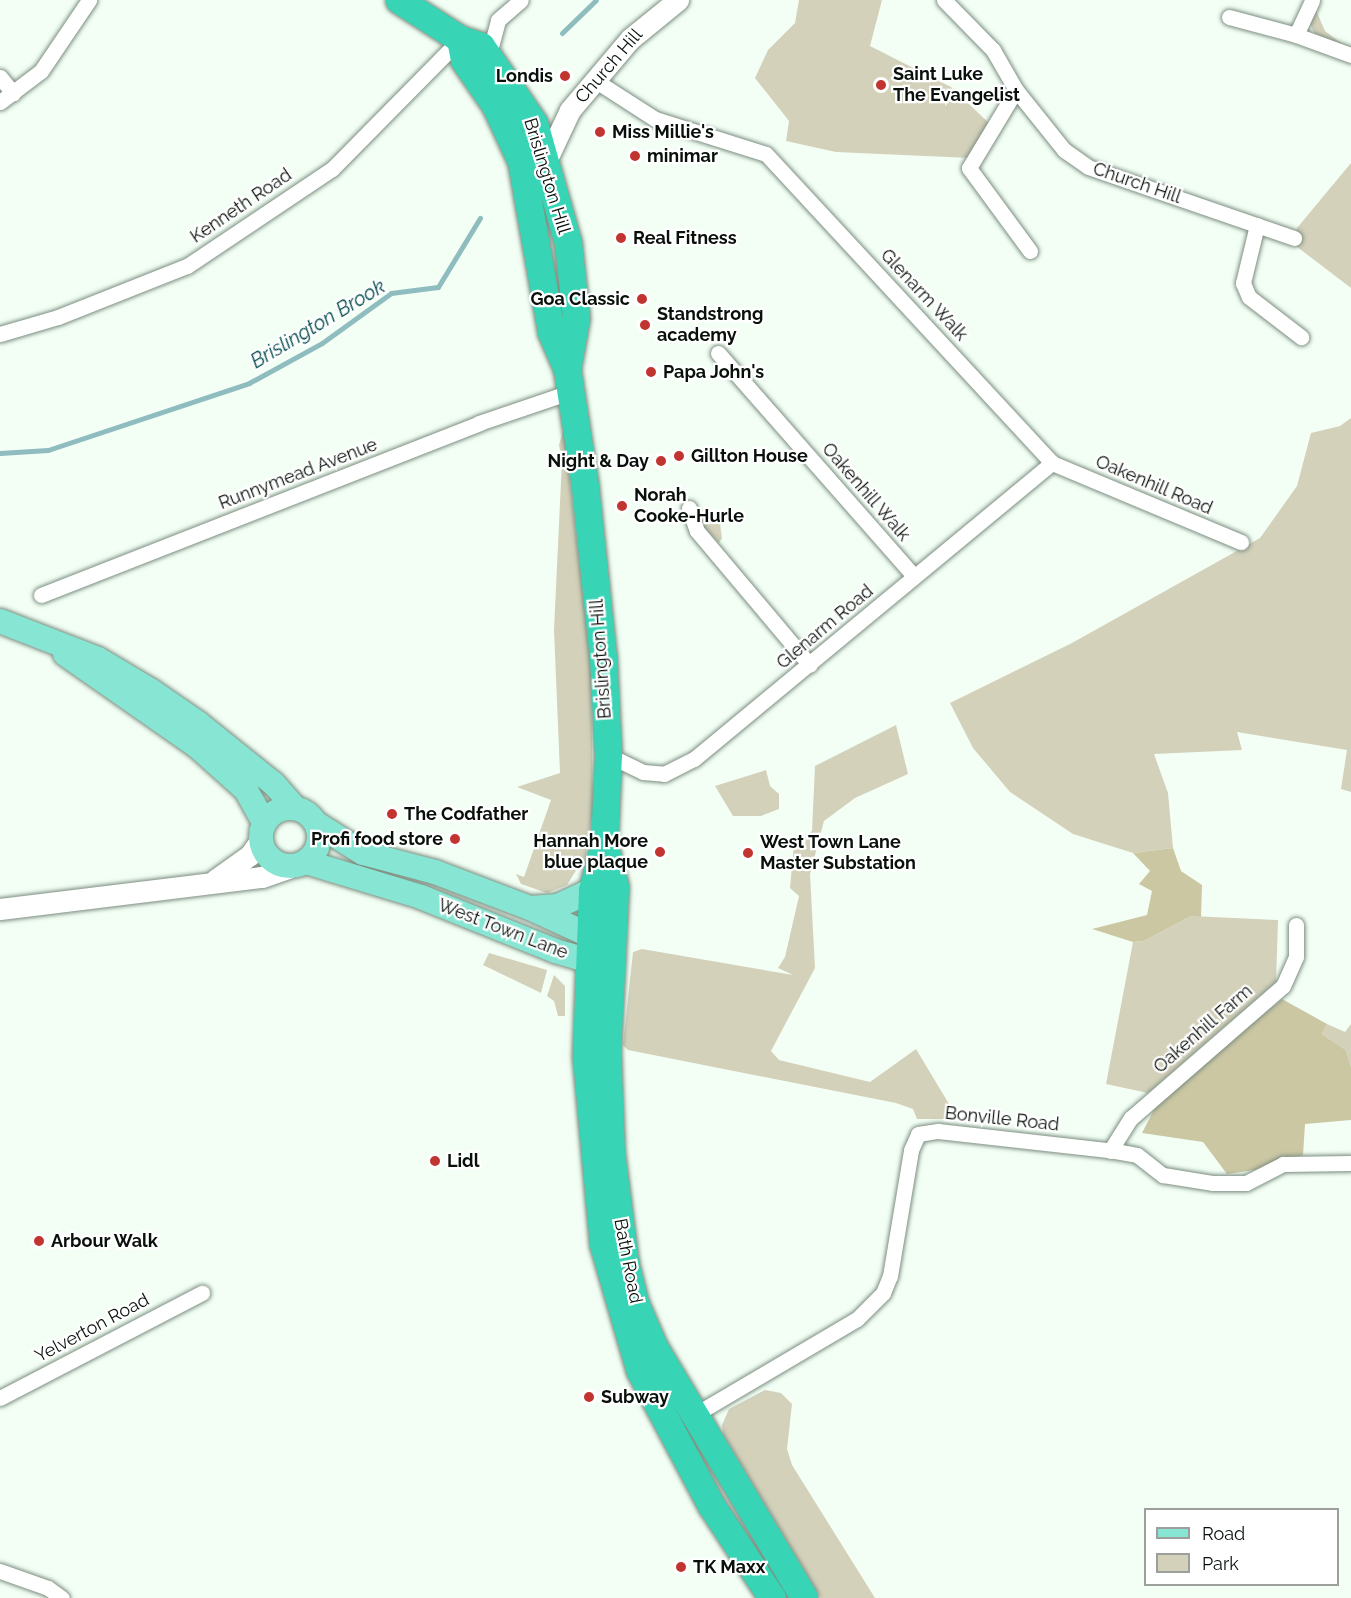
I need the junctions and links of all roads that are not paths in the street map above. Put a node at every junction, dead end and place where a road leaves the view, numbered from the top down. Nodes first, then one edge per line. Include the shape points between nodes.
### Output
1 (89, 0) edge
2 (399, 0) edge
3 (521, 0) edge
4 (678, 0) edge
5 (944, 0) edge
6 (1312, 0) edge
7 (1229, 17) dead end
8 (1296, 34) junction
9 (460, 39) junction
10 (489, 54) junction
11 (1351, 54) edge
12 (0, 77) edge
13 (596, 81) junction
14 (1016, 90) junction
15 (6, 98) edge
16 (570, 110) junction
17 (534, 123) junction
18 (514, 143) junction
19 (546, 161) junction
20 (1257, 225) junction
21 (1294, 238) dead end
22 (568, 243) junction
23 (1030, 251) dead end
24 (536, 258) junction
25 (0, 334) edge
26 (1301, 337) dead end
27 (718, 353) dead end
28 (568, 381) junction
29 (1052, 463) junction
30 (689, 508) dead end
31 (1241, 543) dead end
32 (914, 576) junction
33 (41, 595) dead end
34 (0, 621) edge
35 (54, 644) junction
36 (810, 665) junction
37 (608, 755) junction
38 (295, 808) junction
39 (317, 824) junction
40 (263, 831) junction
41 (604, 843) junction
42 (297, 865) junction
43 (215, 881) junction
44 (592, 891) junction
45 (530, 908) junction
46 (0, 909) edge
47 (1296, 925) dead end
48 (596, 949) junction
49 (1110, 1150) junction
50 (1351, 1163) edge
51 (202, 1293) dead end
52 (0, 1398) edge
53 (694, 1415) junction
54 (0, 1571) edge
55 (62, 1598) edge
56 (772, 1598) edge
57 (804, 1598) edge

1 - 15 street via 41,71
2 - 9 highway
3 - 10 street via 498,20
4 - 13 main road, Church Hill via 630,39
5 - 14 street, Church Hill via 993,50
6 - 8 street
7 - 8 street
8 - 11 street
9 - 10 highway, Brislington Hill via 481,46
9 - 18 highway, Brislington Hill via 464,60 482,83
9 - 25 street, Kenneth Road via 332,169 187,266 58,317
10 - 17 highway, Brislington Hill
12 - 15 street
13 - 16 main road, Church Hill
13 - 29 street, Glenarm Walk via 655,119 766,154
14 - 20 street, Church Hill via 1064,150 1088,166
14 - 23 street via 969,168
16 - 17 main road, Church Hill
16 - 19 main road, Church Hill
17 - 18 highway
17 - 19 highway, Brislington Hill
18 - 24 highway, Brislington Hill
19 - 22 highway, Brislington Hill
20 - 21 street, Church Hill
20 - 26 street via 1243,284 1249,297
22 - 24 highway via 561,259 552,263
22 - 28 highway, Brislington Hill via 576,318
24 - 28 highway, Brislington Hill via 551,332
27 - 32 street, Oakenhill Walk
28 - 33 street, Runnymead Avenue via 479,423
28 - 37 highway, Brislington Hill via 585,487 601,636
29 - 31 street, Oakenhill Road
29 - 32 street, Glenarm Road
30 - 36 street via 697,531
32 - 36 street, Glenarm Road
34 - 35 main road
35 - 38 main road via 98,658 160,696 274,784
35 - 40 main road via 82,669 197,746 246,790
36 - 37 street, Glenarm Road via 694,759 664,774 643,772
37 - 41 highway, Brislington Hill
38 - 39 main road
38 - 40 main road via 279,809
39 - 42 main road via 320,838 316,850
39 - 45 main road, West Town Lane via 363,853 435,872
40 - 42 main road via 269,857
40 - 43 main road via 250,855
41 - 44 highway, Brislington Hill
41 - 48 highway, Brislington Hill via 615,887
42 - 43 main road via 262,876
42 - 48 main road, West Town Lane
43 - 46 main road
44 - 45 main road, West Town Lane via 567,904
44 - 48 highway, Brislington Hill
45 - 48 main road, West Town Lane
47 - 49 street, Oakenhill Farm via 1296,957 1283,986 1131,1118
48 - 53 highway, Bath Road via 607,1050 611,1153 625,1263 644,1325
48 - 56 highway, Bath Road via 586,1057 603,1244 622,1320 653,1397 711,1505
49 - 50 street, Bonville Road via 1137,1155 1163,1175 1213,1183 1246,1183 1283,1164
49 - 53 street, Bonville Road via 938,1131 918,1134 911,1150 890,1276 883,1293 857,1319
51 - 52 street, Yelverton Road
53 - 57 highway, Bath Road
54 - 55 street via 48,1588

